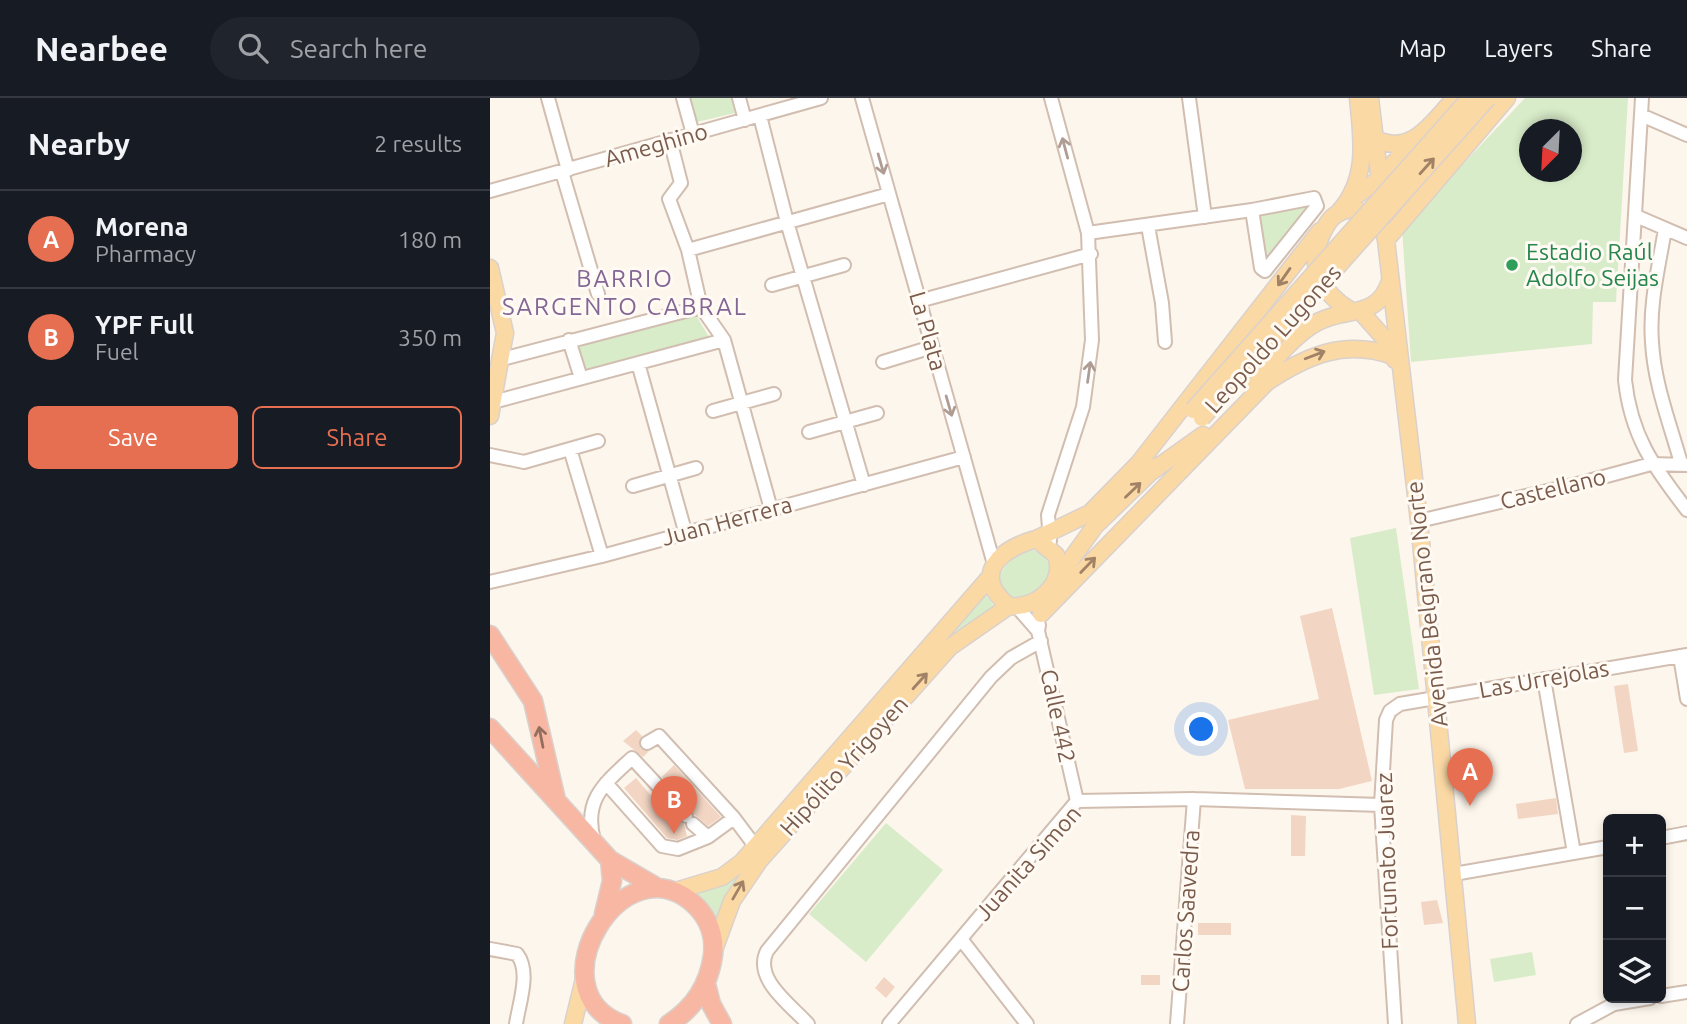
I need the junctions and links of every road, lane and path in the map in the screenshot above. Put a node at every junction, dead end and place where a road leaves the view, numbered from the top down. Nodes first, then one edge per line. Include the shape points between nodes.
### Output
1 (548, 98) edge
2 (684, 98) edge
3 (739, 98) edge
4 (821, 98) edge
5 (862, 98) edge
6 (1051, 98) edge
7 (1189, 98) edge
8 (1358, 98) edge
9 (1370, 98) edge
10 (1455, 98) edge
11 (1470, 98) edge
12 (1488, 98) edge
13 (1507, 98) edge
14 (1642, 98) edge
15 (1641, 115) junction
16 (760, 116) junction
17 (745, 120) junction
18 (693, 134) junction
19 (1687, 135) edge
20 (1376, 139) junction
21 (670, 140) junction
22 (1415, 140) junction
23 (565, 171) junction
24 (1380, 178) junction
25 (490, 191) edge
26 (889, 194) junction
27 (1343, 208) junction
28 (1252, 210) junction
29 (1636, 216) junction
30 (1205, 217) junction
31 (787, 222) junction
32 (1326, 224) junction
33 (1148, 226) junction
34 (1665, 229) junction
35 (1088, 233) junction
36 (1385, 234) junction
37 (1687, 238) edge
38 (688, 250) junction
39 (1091, 254) junction
40 (844, 265) dead end
41 (490, 268) edge
42 (803, 276) junction
43 (1390, 281) junction
44 (772, 285) dead end
45 (598, 294) dead end
46 (919, 302) junction
47 (701, 307) junction
48 (1355, 311) junction
49 (496, 321) edge
50 (569, 340) junction
51 (724, 340) junction
52 (1165, 342) dead end
53 (932, 347) junction
54 (1394, 356) junction
55 (1279, 357) junction
56 (502, 359) junction
57 (883, 362) dead end
58 (638, 363) junction
59 (581, 378) junction
60 (1257, 391) junction
61 (1405, 393) junction
62 (774, 394) dead end
63 (742, 403) junction
64 (492, 409) edge
65 (713, 411) dead end
66 (877, 413) dead end
67 (1198, 414) junction
68 (846, 422) junction
69 (809, 432) dead end
70 (598, 441) dead end
71 (570, 449) junction
72 (490, 455) edge
73 (964, 457) junction
74 (1651, 464) junction
75 (1684, 464) edge
76 (696, 468) dead end
77 (1135, 468) junction
78 (1151, 472) junction
79 (669, 475) junction
80 (864, 485) junction
81 (633, 486) dead end
82 (771, 509) junction
83 (1687, 510) edge
84 (1419, 521) junction
85 (685, 531) junction
86 (1042, 536) junction
87 (602, 556) junction
88 (992, 571) junction
89 (490, 582) edge
90 (1054, 584) junction
91 (1013, 607) junction
92 (1041, 614) junction
93 (490, 635) edge
94 (1040, 636) junction
95 (1684, 655) edge
96 (1544, 679) junction
97 (1437, 698) junction
98 (1687, 699) edge
99 (1400, 704) joint
100 (490, 728) edge
101 (647, 743) dead end
102 (606, 783) junction
103 (1194, 799) junction
104 (1077, 801) junction
105 (557, 803) junction
106 (1381, 806) junction
107 (734, 818) junction
108 (1687, 833) edge
109 (708, 837) junction
110 (1666, 837) edge
111 (596, 845) junction
112 (755, 846) junction
113 (1603, 848) edge
114 (1574, 853) junction
115 (610, 860) junction
116 (1454, 874) junction
117 (665, 890) junction
118 (601, 922) junction
119 (961, 939) junction
120 (490, 949) edge
121 (713, 953) junction
122 (584, 979) junction
123 (706, 984) junction
124 (1687, 992) edge
125 (1666, 995) edge
126 (1620, 1003) edge
127 (1595, 1020) edge
128 (516, 1024) edge
129 (573, 1024) edge
130 (622, 1024) edge
131 (668, 1024) edge
132 (722, 1024) edge
133 (808, 1024) edge
134 (889, 1024) edge
135 (1027, 1024) edge
136 (1177, 1024) edge
137 (1395, 1024) edge
138 (1467, 1024) edge
139 (1577, 1024) edge

1 - 23 street
2 - 18 street
3 - 17 street
4 - 16 street, Ameghino
5 -> 26 street, La Plata
35 -> 6 street
7 - 30 street
8 - 27 main road via 1363,158 1357,183
9 - 20 main road
10 - 22 main road
11 - 67 main road, Leopoldo Lugones, bridge
67 -> 12 main road, Leopoldo Lugones, bridge
13 - 36 main road
14 - 15 street
15 - 19 street
15 - 29 street
16 - 17 street, Ameghino
16 - 31 street
17 - 18 street, Ameghino
18 - 21 street, Ameghino
20 - 22 main road via 1397,145
20 - 24 main road
21 - 23 street, Ameghino
21 - 38 street via 681,183 669,199
22 - 24 main road
23 - 25 street, Ameghino
23 - 45 street
24 - 27 main road
24 - 36 main road
26 - 31 street
26 - 46 street, La Plata
27 - 32 main road
27 - 36 main road via 1368,214
28 - 28 street via 1265,271 1317,201 1314,198
28 - 30 street
29 - 34 street
29 - 74 street via 1625,380 1628,405
30 - 33 street
31 - 38 street
31 - 42 street
32 - 48 main road via 1316,257 1320,280 1334,300
32 -> 77 main road
33 - 35 street
33 - 52 street
34 - 37 street
34 - 75 street via 1651,341
35 - 39 street
36 - 43 main road
38 - 47 street
39 - 46 street
86 -> 39 street via 1075,438 1089,369
40 - 42 street
41 - 49 main road
42 - 44 street
42 - 68 street
43 - 48 main road via 1380,302
43 - 61 main road, Avenida Belgrano Norte
46 - 53 street, La Plata
47 - 50 street
47 - 51 street
48 - 54 main road, Avenida Belgrano Norte via 1384,338
48 - 55 main road via 1313,324
49 - 56 main road via 505,333
50 - 56 street
50 - 59 street
51 - 58 street
51 - 63 street
53 - 57 street
53 -> 73 street, La Plata
60 -> 54 main road via 1291,366 1325,351 1358,348
54 - 61 main road, Avenida Belgrano Norte
55 - 60 main road
55 - 78 main road via 1213,426
56 - 64 main road
58 - 59 street
58 - 79 street
59 - 64 street
92 -> 60 main road
61 - 84 main road, Avenida Belgrano Norte
62 - 63 street
63 - 65 street
63 - 82 street
66 - 68 street
67 - 77 main road, Leopoldo Lugones
67 - 78 main road, Leopoldo Lugones
68 - 69 street
68 - 80 street
70 - 71 street
71 - 72 street via 517,463
71 - 87 street
73 - 80 street, Juan Herrera
73 - 88 street, La Plata
74 - 75 street, Castellano
74 - 83 street
74 - 84 street, Castellano
76 - 79 street
77 - 86 main road, Leopoldo Lugones via 1090,513
90 -> 78 main road, Leopoldo Lugones via 1095,526
79 - 81 street
79 - 85 street
80 - 82 street, Juan Herrera
82 - 85 street, Juan Herrera
84 - 97 main road, Avenida Belgrano Norte
85 - 87 street, Juan Herrera
86 - 88 main road via 1017,544
86 - 90 main road via 1058,561
87 - 89 street, Juan Herrera
88 - 91 main road via 999,598
88 - 112 main road, Hipólito Yrigoyen
90 - 91 main road via 1036,601
90 - 92 street, Calle 442
91 - 94 street, Calle 442
121 -> 91 main road, Hipólito Yrigoyen via 732,901 759,861 950,647
92 - 94 street, Calle 442
105 -> 93 highway via 533,701
94 - 104 street, Calle 442
94 - 133 street via 990,677 767,951 766,978
95 - 96 street, Las Urrejolas
95 - 98 street
96 - 97 street, Las Urrejolas
96 - 114 street
97 - 99 street, Las Urrejolas
97 - 116 main road, Avenida Belgrano Norte
99 - 106 street, Fortunato Juarez via 1386,720
100 - 105 highway
101 - 107 street via 659,736
102 - 109 street via 662,846 678,849
102 - 109 street via 634,756
102 - 111 street via 590,811
103 - 104 street, Juanita Simon
103 - 106 street, Juanita Simon
103 - 136 street, Carlos Saavedra
104 - 119 street, Juanita Simon
105 - 111 highway
106 - 137 street, Fortunato Juarez
107 - 109 street
107 - 112 street
108 - 110 street
111 - 115 highway
112 - 117 main road, Hipólito Yrigoyen via 722,877
113 - 114 street
114 - 116 street
115 - 117 highway
115 - 118 highway via 611,889
116 - 138 main road, Avenida Belgrano Norte
117 - 118 highway via 623,898
117 - 121 highway via 701,911 712,934
118 - 122 highway via 589,948
119 - 134 street, Juanita Simon
119 - 135 street
120 - 128 street via 517,954 523,961
121 - 123 highway
122 - 129 main road
122 - 130 highway via 598,1009
123 - 131 highway via 690,1008
123 - 132 highway
124 - 125 street
126 - 127 street via 1601,1009
127 - 139 street

